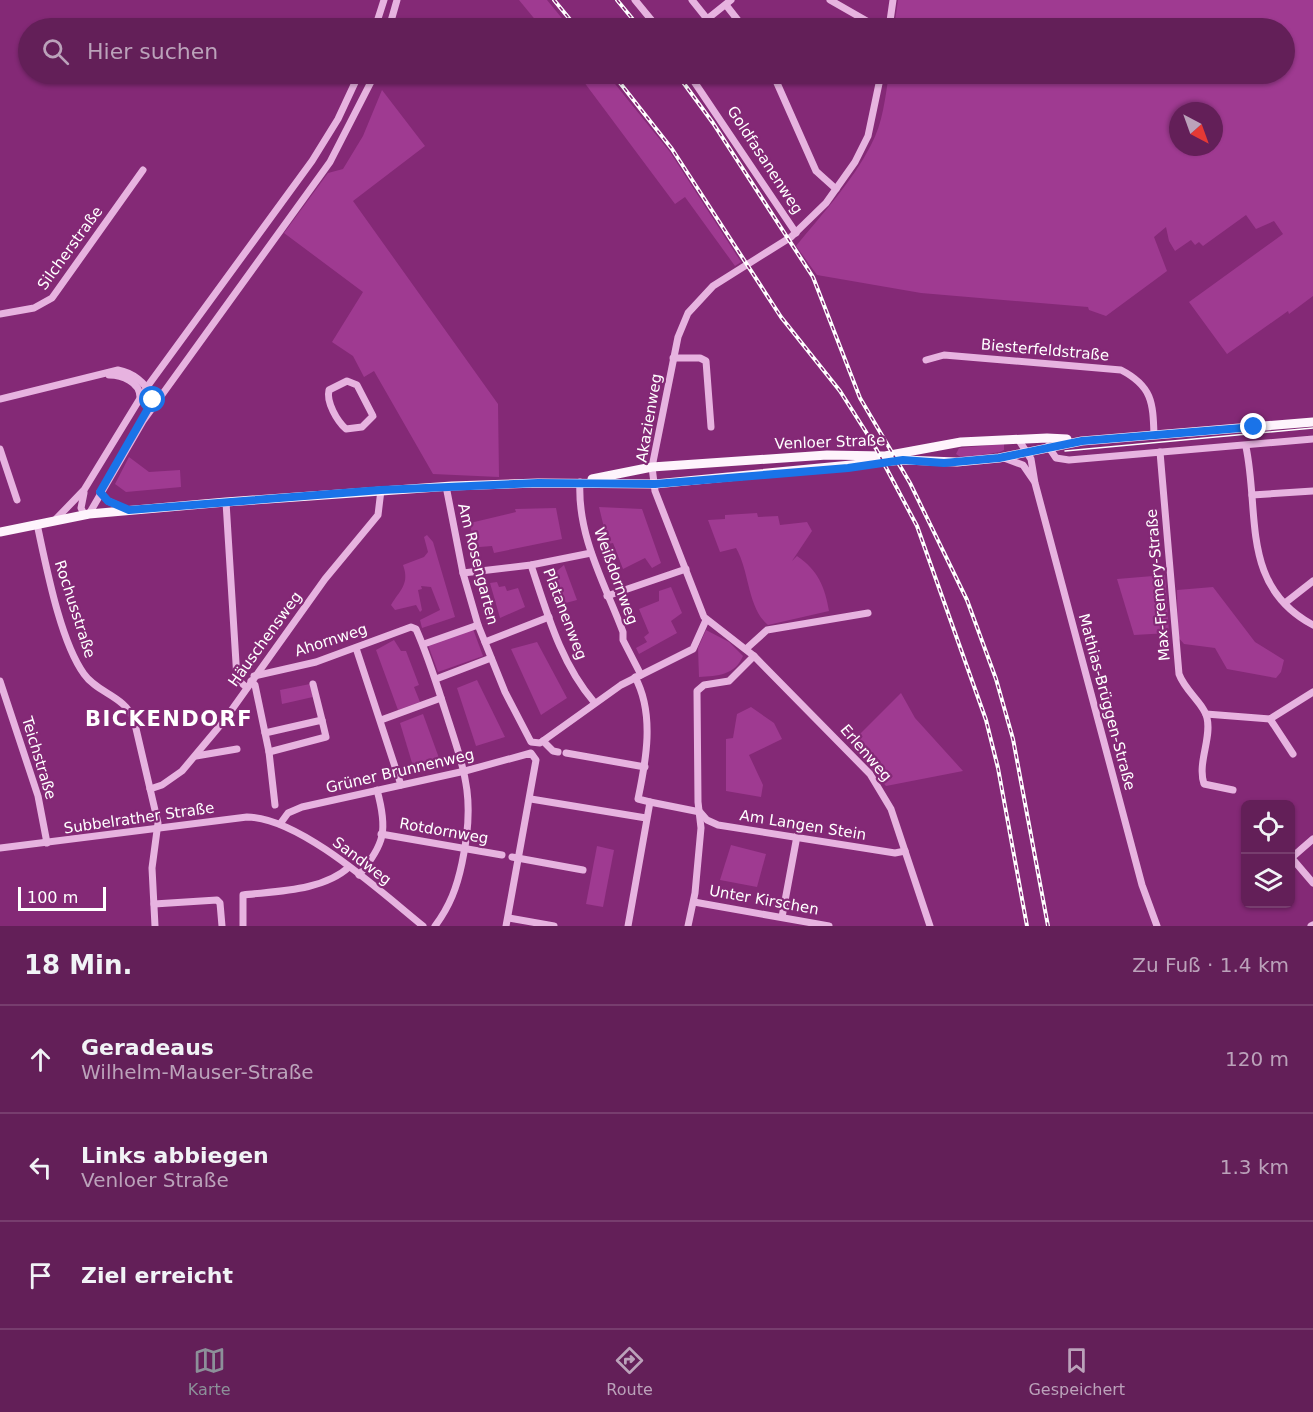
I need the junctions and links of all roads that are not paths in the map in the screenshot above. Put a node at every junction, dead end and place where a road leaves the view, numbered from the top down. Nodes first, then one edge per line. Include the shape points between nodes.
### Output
1 (384, 0) edge
2 (397, 0) edge
3 (635, 0) edge
4 (692, 0) edge
5 (830, 0) edge
6 (893, 0) edge
7 (728, 3) edge
8 (381, 10) junction
9 (393, 14) junction
10 (378, 18) edge
11 (392, 18) edge
12 (650, 18) edge
13 (706, 18) edge
14 (710, 18) edge
15 (738, 18) edge
16 (862, 18) edge
17 (890, 18) edge
18 (355, 84) edge
19 (370, 84) edge
20 (696, 84) edge
21 (777, 84) edge
22 (879, 84) edge
23 (143, 170) dead end
24 (836, 189) junction
25 (796, 233) junction
26 (235, 266) junction
27 (247, 274) junction
28 (0, 314) edge
29 (673, 358) junction
30 (926, 360) dead end
31 (98, 374) junction
32 (147, 387) junction
33 (140, 398) junction
34 (0, 399) edge
35 (144, 418) junction
36 (1313, 422) edge
37 (362, 427) joint
38 (711, 427) dead end
39 (1154, 435) junction
40 (1018, 439) junction
41 (1313, 439) edge
42 (1004, 440) junction
43 (1082, 441) junction
44 (961, 442) junction
45 (1048, 446) junction
46 (1246, 447) junction
47 (0, 449) edge
48 (1028, 452) junction
49 (1160, 452) junction
50 (999, 458) junction
51 (957, 462) junction
52 (652, 467) junction
53 (92, 476) junction
54 (579, 482) junction
55 (1035, 483) junction
56 (104, 484) junction
57 (655, 484) junction
58 (446, 486) junction
59 (84, 490) junction
60 (381, 490) junction
61 (1313, 491) edge
62 (100, 492) junction
63 (1252, 495) junction
64 (17, 500) dead end
65 (226, 502) junction
66 (129, 510) junction
67 (86, 514) junction
68 (56, 519) junction
69 (37, 524) junction
70 (0, 532) edge
71 (591, 553) junction
72 (531, 565) junction
73 (686, 569) junction
74 (463, 573) junction
75 (1313, 581) edge
76 (607, 596) junction
77 (1285, 603) junction
78 (868, 613) dead end
79 (549, 617) junction
80 (706, 620) junction
81 (478, 625) junction
82 (1313, 625) edge
83 (485, 642) junction
84 (424, 644) junction
85 (356, 648) junction
86 (746, 649) junction
87 (754, 656) junction
88 (491, 658) junction
89 (638, 676) junction
90 (436, 679) junction
91 (0, 681) edge
92 (250, 682) junction
93 (313, 684) dead end
94 (1313, 692) edge
95 (441, 698) junction
96 (594, 702) junction
97 (1206, 714) junction
98 (1270, 719) junction
99 (322, 720) junction
100 (381, 720) junction
101 (265, 733) junction
102 (543, 741) junction
103 (237, 748) dead end
104 (269, 752) junction
105 (558, 752) dead end
106 (566, 753) dead end
107 (1293, 754) dead end
108 (196, 756) junction
109 (645, 767) junction
110 (465, 771) junction
111 (401, 785) junction
112 (150, 789) junction
113 (377, 790) junction
114 (1233, 790) dead end
115 (531, 799) junction
116 (650, 802) junction
117 (275, 805) dead end
118 (700, 812) junction
119 (646, 818) junction
120 (280, 824) junction
121 (155, 831) junction
122 (381, 834) junction
123 (797, 836) junction
124 (1313, 839) edge
125 (47, 843) junction
126 (0, 848) edge
127 (465, 849) junction
128 (905, 851) junction
129 (1295, 854) edge
130 (502, 855) dead end
131 (515, 857) junction
132 (1295, 862) edge
133 (349, 867) junction
134 (583, 870) dead end
135 (359, 875) junction
136 (1313, 883) edge
137 (694, 902) junction
138 (154, 904) junction
139 (782, 917) junction
140 (509, 918) junction
141 (793, 923) edge
142 (155, 926) edge
143 (222, 926) edge
144 (243, 926) edge
145 (423, 926) edge
146 (435, 926) edge
147 (506, 926) edge
148 (554, 926) edge
149 (628, 926) edge
150 (688, 926) edge
151 (829, 926) edge
152 (930, 926) edge
153 (1157, 926) edge

1 - 8 street
2 - 9 street
3 - 12 street
4 - 13 street
5 - 16 street
6 - 17 street
7 - 14 street
7 - 15 street
8 - 9 street
8 - 10 street
9 - 11 street
18 - 26 street via 312,161
19 - 27 street via 330,162
20 - 25 street, Goldfasanenweg
21 - 24 street via 816,171
22 - 24 street, Akazienweg via 868,136
23 - 28 street, Silcherstraße via 52,298 34,308
24 - 25 street, Akazienweg via 813,219
25 - 29 street, Akazienweg via 703,295 681,326
26 - 27 street
26 - 32 street
27 - 35 street
29 - 38 street via 706,361
29 - 52 street, Akazienweg
30 - 39 street, Biesterfeldstraße via 944,356 1121,370 1133,376 1150,395
31 - 32 street via 126,372
31 - 33 street via 125,378 139,389
31 - 34 street
32 - 33 street
32 - 35 street via 153,397
33 - 53 street
35 - 56 street
36 - 39 main road, Venloer Straße
37 - 37 street via 373,416 357,385 347,381 329,390 329,400 344,428
39 - 43 main road, Venloer Straße
40 - 42 main road, Venloer Straße
40 - 43 main road, Venloer Straße
40 - 48 street, Mathias-Brüggen-Straße
41 - 46 street
42 - 44 main road, Venloer Straße
42 - 50 main road via 1009,447
43 - 45 main road, Venloer Straße
44 - 51 main road via 951,454
44 - 52 main road, Venloer Straße via 885,456
45 - 48 main road, Venloer Straße
45 - 49 street via 1059,459 1069,460
46 - 49 street
46 - 63 street
47 - 64 street
48 - 50 main road, Venloer Straße
48 - 55 street, Mathias-Brüggen-Straße
49 - 97 street, Max-Fremery-Straße via 1179,674
50 - 51 main road, Venloer Straße
50 - 55 street, Mathias-Brüggen-Straße via 1023,465
51 - 57 main road, Venloer Straße via 903,460
52 - 54 main road, Venloer Straße
52 - 57 street, Akazienweg
53 - 56 street
53 - 59 street
54 - 57 main road, Venloer Straße
54 - 58 main road, Venloer Straße
54 - 71 street, Weißdornweg via 578,498
55 - 153 street, Mathias-Brüggen-Straße via 1142,885
56 - 62 street
57 - 73 street, Akazienweg
58 - 60 main road, Venloer Straße
58 - 74 street, Am Rosengarten
59 - 67 street via 81,508
59 - 68 street
60 - 65 main road, Venloer Straße
60 - 92 street, Häuschensweg via 378,515 341,557
61 - 63 street
62 - 66 street via 108,501
62 - 67 street
63 - 77 street via 1261,566 1270,586
65 - 66 main road, Venloer Straße
65 - 92 street via 237,679
66 - 67 main road, Venloer Straße
67 - 68 main road, Venloer Straße
68 - 69 main road, Venloer Straße
69 - 70 main road, Venloer Straße
69 - 112 street, Rochusstraße via 71,648 85,676 132,712
71 - 72 street
71 - 76 street, Weißdornweg
72 - 74 street
72 - 79 street, Platanenweg
73 - 76 street
73 - 80 street, Akazienweg
74 - 81 street, Am Rosengarten
75 - 77 street
76 - 89 street, Weißdornweg
77 - 82 street
78 - 86 street via 767,630
79 - 83 street
79 - 96 street, Platanenweg via 566,660
80 - 86 street
80 - 89 street via 693,649
81 - 83 street, Am Rosengarten
81 - 84 street
83 - 88 street, Am Rosengarten
84 - 85 street, Ahornweg via 414,627
84 - 90 street
85 - 92 street, Ahornweg
85 - 100 street
86 - 87 street
87 - 118 street via 729,681 704,685 698,690
87 - 128 street, Erlenweg via 870,774 886,798
88 - 90 street
88 - 102 street, Am Rosengarten via 527,737 534,744
89 - 96 street
89 - 109 street, Weißdornweg via 645,700
90 - 95 street
91 - 125 street, Teichstraße via 38,796
92 - 101 street via 255,685
92 - 108 street, Häuschensweg
93 - 99 street
94 - 98 street
95 - 100 street
95 - 110 street
96 - 102 street
97 - 98 street
97 - 114 street via 1204,784
98 - 107 street
99 - 101 street
99 - 104 street via 326,737
100 - 111 street
101 - 104 street
102 - 105 street
103 - 108 street
104 - 117 street
106 - 109 street
108 - 112 street, Häuschensweg via 173,779
109 - 116 street, Weißdornweg via 638,800
110 - 111 street, Grüner Brunnenweg
110 - 115 street, Grüner Brunnenweg via 531,753 536,760
110 - 127 street via 470,811
111 - 113 street, Grüner Brunnenweg
112 - 121 street, Rochusstraße via 158,823
113 - 120 street, Grüner Brunnenweg via 294,809
113 - 122 street via 383,811
115 - 119 street
115 - 131 street
116 - 118 street, Am Langen Stein
116 - 119 street
118 - 123 street, Am Langen Stein via 718,825
118 - 137 street
119 - 149 street
120 - 121 street, Subbelrather Straße via 247,817
120 - 133 street, Sandweg
121 - 125 street, Subbelrather Straße via 135,830
121 - 138 street, Rochusstraße
122 - 127 street, Rotdornweg
122 - 135 street via 378,852
123 - 128 street, Am Langen Stein via 895,853
123 - 139 street
124 - 129 street
125 - 126 street, Subbelrather Straße
127 - 130 street, Rotdornweg
127 - 146 street via 454,896
128 - 152 street, Erlenweg
131 - 134 street
131 - 140 street
132 - 136 street
133 - 135 street, Sandweg
133 - 144 street via 333,878 310,885 242,897
135 - 145 street, Sandweg
137 - 139 street, Unter Kirschen
137 - 150 street
138 - 142 street, Rochusstraße
138 - 143 street via 217,900
139 - 141 street, Unter Kirschen
140 - 147 street
140 - 148 street
141 - 151 street, Unter Kirschen

